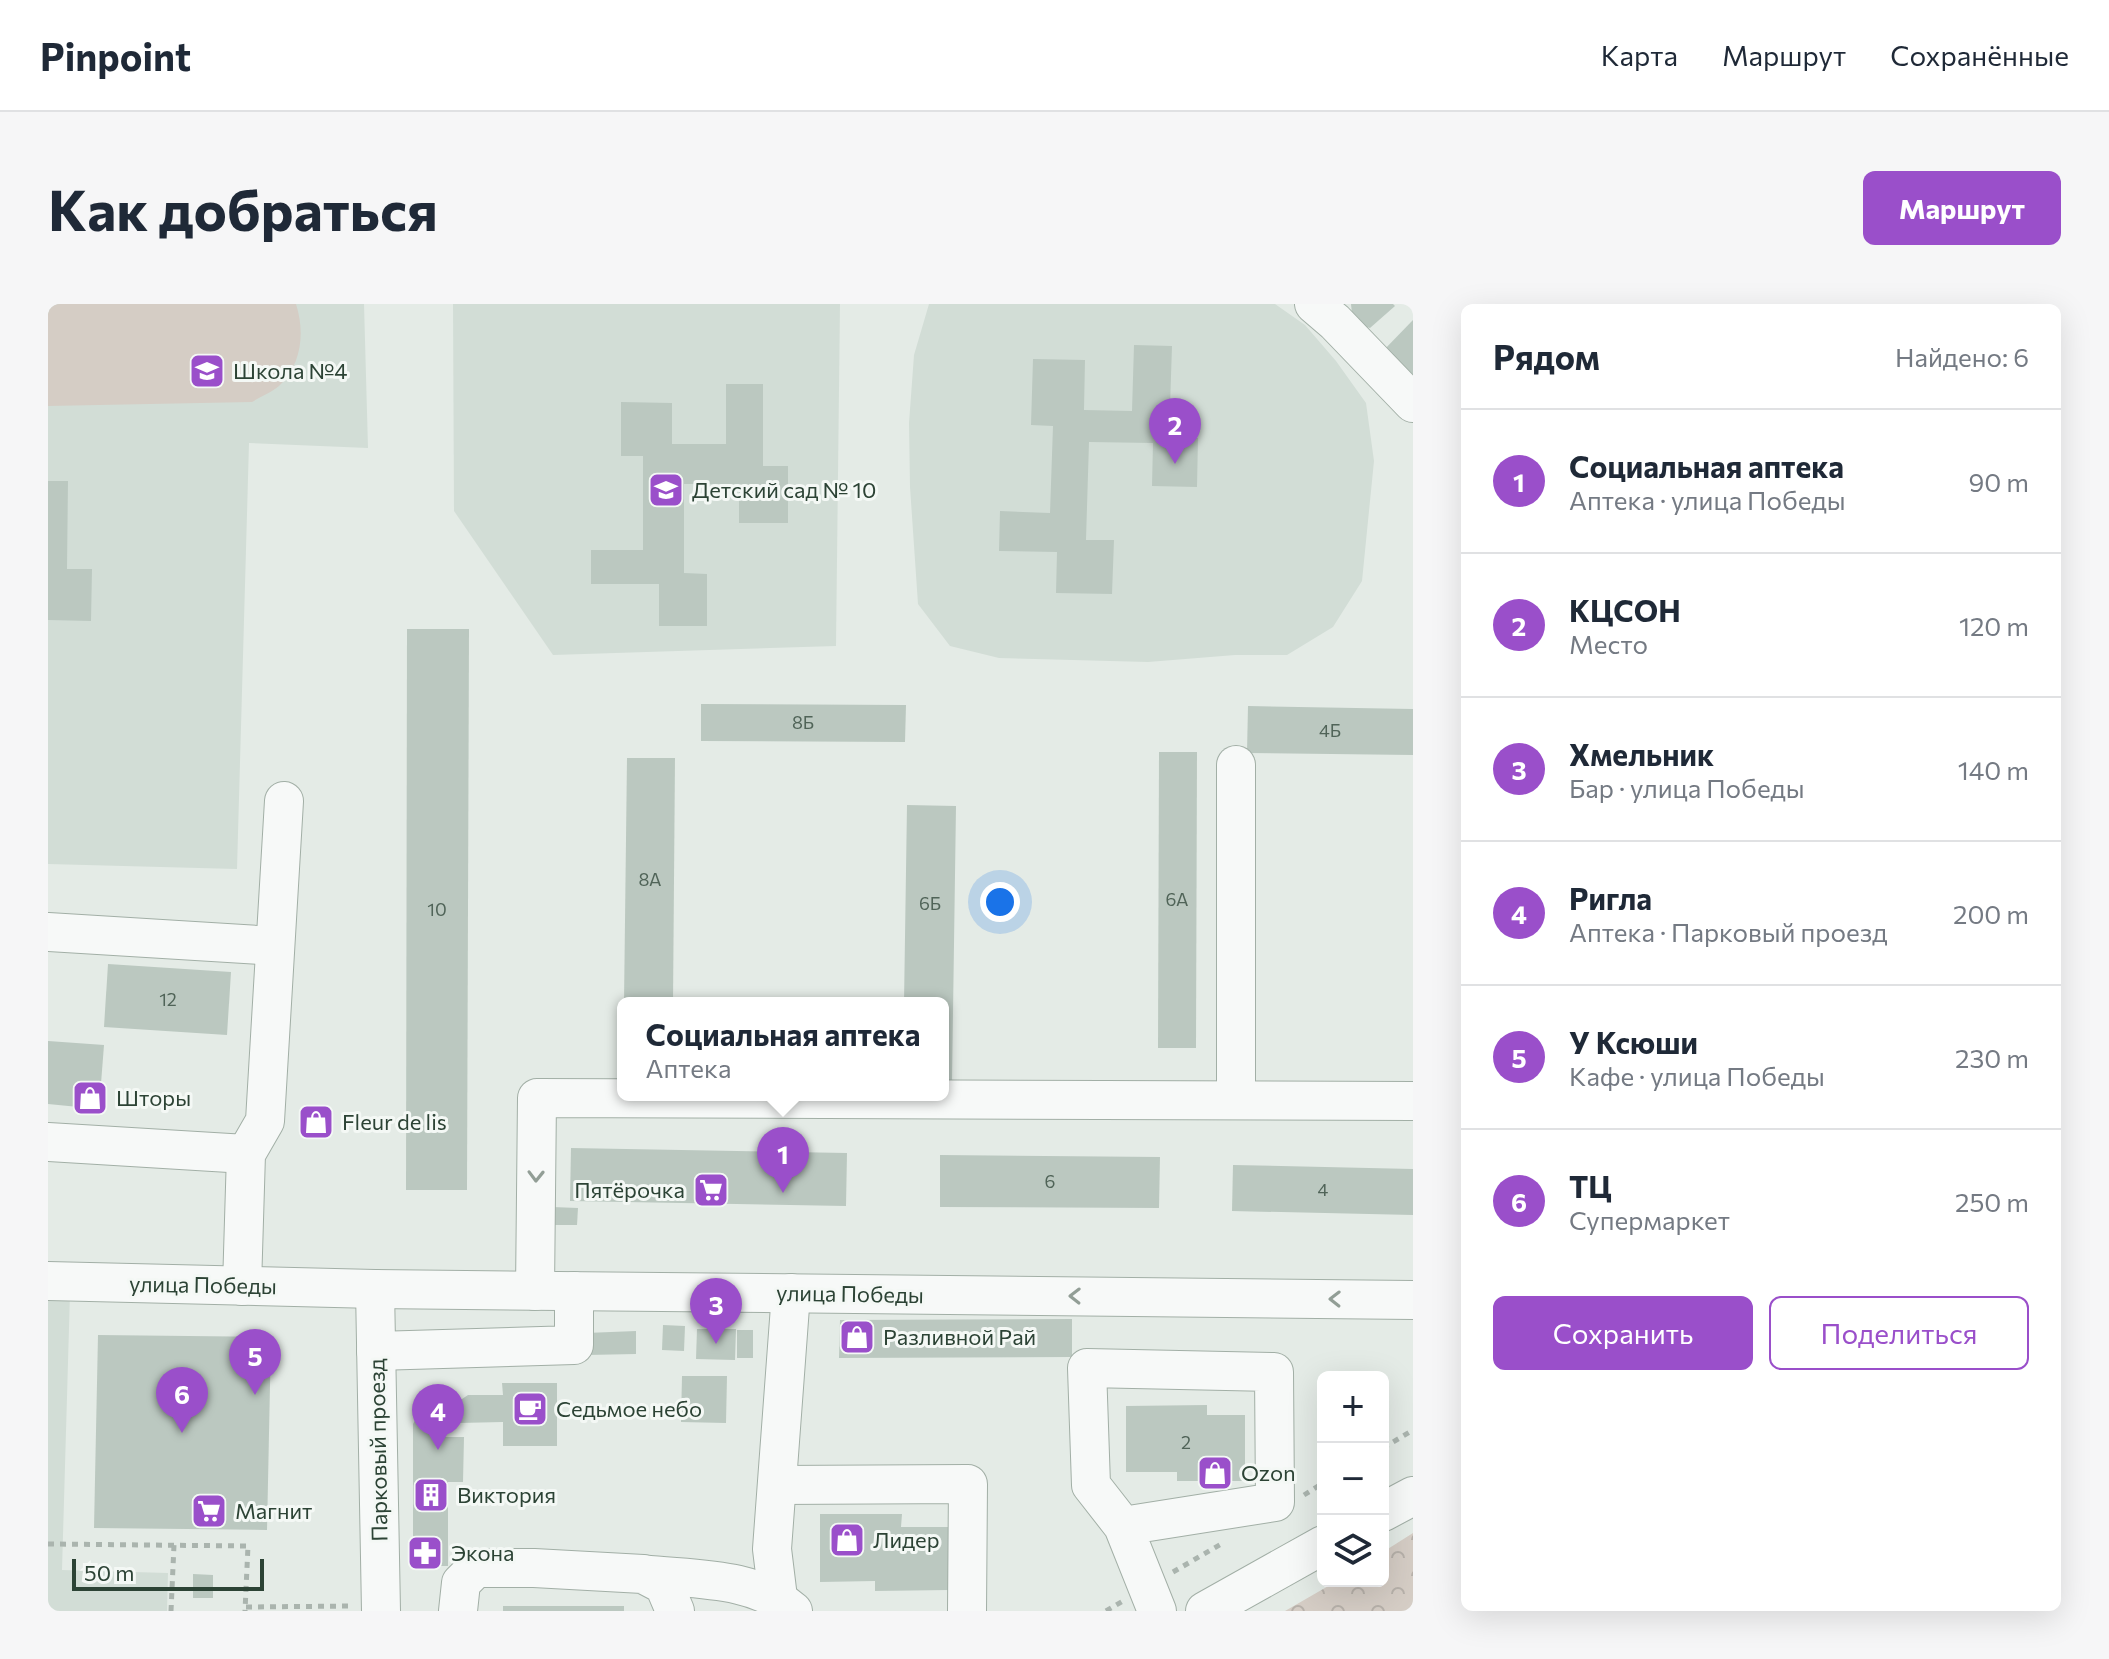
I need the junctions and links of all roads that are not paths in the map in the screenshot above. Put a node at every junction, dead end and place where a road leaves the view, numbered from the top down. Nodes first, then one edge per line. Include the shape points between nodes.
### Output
1 (1314, 304) edge
2 (1413, 403) edge
3 (1236, 765) dead end
4 (284, 801) dead end
5 (48, 932) edge
6 (275, 946) junction
7 (617, 1098) edge
8 (949, 1099) edge
9 (1236, 1100) junction
10 (1413, 1101) edge
11 (48, 1142) edge
12 (246, 1154) junction
13 (48, 1281) edge
14 (242, 1286) junction
15 (375, 1289) junction
16 (535, 1291) junction
17 (574, 1291) junction
18 (791, 1293) junction
19 (1413, 1300) edge
20 (376, 1351) junction
21 (777, 1485) junction
22 (1413, 1496) edge
23 (1389, 1509) edge
24 (1123, 1526) junction
25 (1317, 1548) edge
26 (643, 1574) junction
27 (771, 1598) edge
28 (1152, 1599) edge
29 (381, 1608) edge
30 (458, 1611) edge
31 (675, 1611) edge
32 (714, 1611) edge
33 (967, 1611) edge
34 (1205, 1611) edge

1 - 2 street
3 - 9 street
4 - 6 street
5 - 6 street
6 - 12 street via 265,1121
7 -> 16 street via 537,1098
9 -> 8 street
9 - 10 street
11 - 12 street
12 - 14 street
13 - 14 street, улица Победы
14 - 15 street, улица Победы
15 - 16 street, улица Победы
15 - 20 street, Парковый проезд
16 - 17 street, улица Победы
17 - 18 street, улица Победы
17 - 20 street via 574,1345
19 -> 18 street, улица Победы
18 - 21 street
20 - 29 street, Парковый проезд
21 - 27 street
21 - 33 street via 968,1484
22 - 23 street
24 - 24 street via 1275,1502 1274,1372 1087,1368 1091,1485
24 - 28 street
25 - 34 street
26 - 27 street
26 - 30 street via 476,1568 461,1583
26 - 31 street via 664,1585
27 - 32 street

